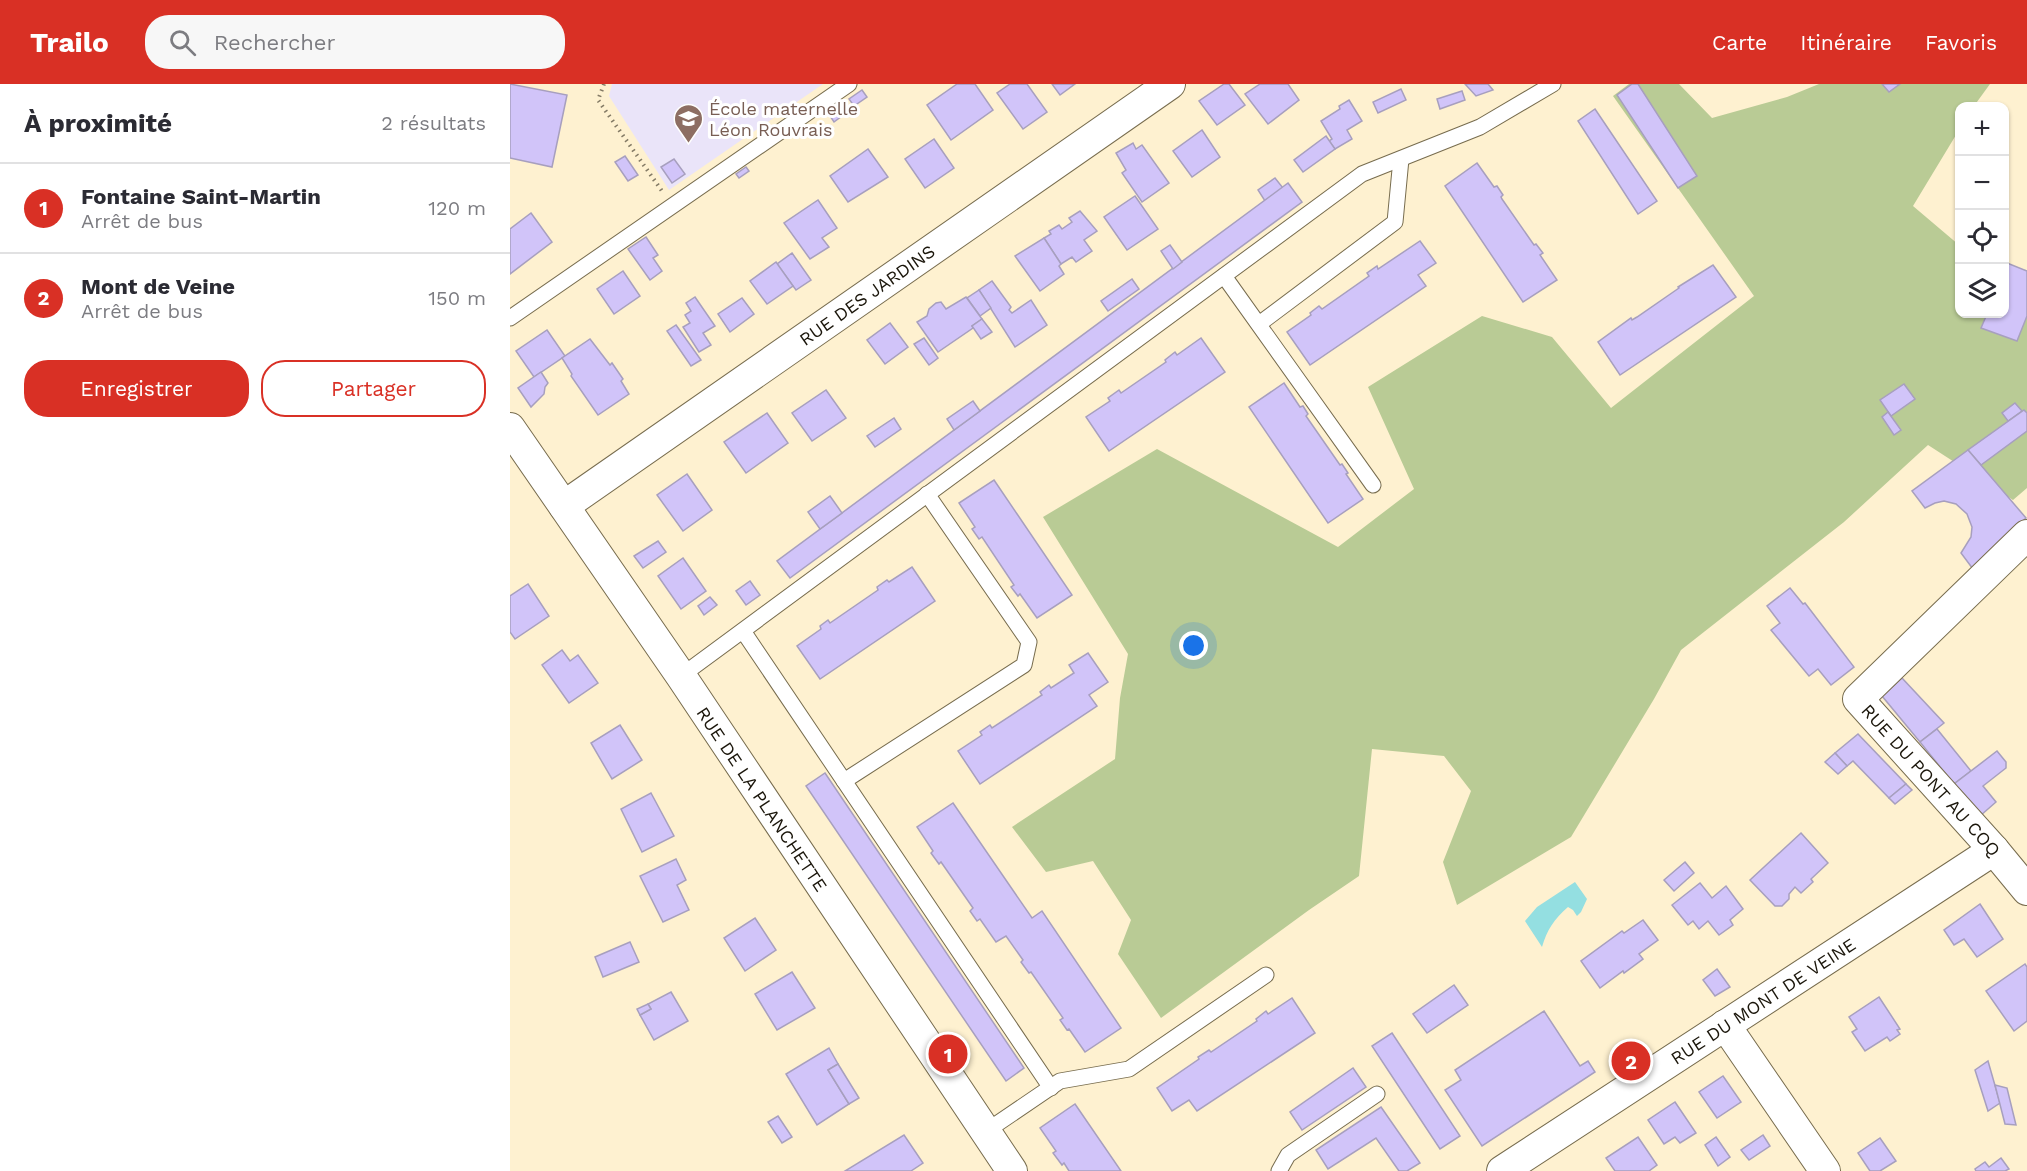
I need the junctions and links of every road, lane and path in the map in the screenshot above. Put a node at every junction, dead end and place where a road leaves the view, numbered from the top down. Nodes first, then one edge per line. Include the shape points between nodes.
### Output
1 (604, 84) edge
2 (849, 84) edge
3 (1170, 84) edge
4 (1554, 84) edge
5 (1401, 159) junction
6 (672, 206) junction
7 (1224, 276) junction
8 (510, 318) edge
9 (1259, 324) junction
10 (510, 428) edge
11 (1373, 486) dead end
12 (927, 494) junction
13 (564, 506) junction
14 (2027, 536) edge
15 (742, 631) junction
16 (681, 676) junction
17 (844, 781) junction
18 (1994, 850) junction
19 (2027, 890) edge
20 (1266, 975) dead end
21 (1725, 1025) junction
22 (1051, 1088) junction
23 (1377, 1094) dead end
24 (985, 1132) junction
25 (1514, 1168) edge
26 (1012, 1171) edge
27 (1279, 1171) edge
28 (1825, 1171) edge

1 - 6 path via 598,100
2 - 6 lane
3 - 13 street, RUE DES JARDINS
4 - 5 lane via 1480,127
5 - 7 lane via 1362,174
5 - 9 lane via 1395,222
6 - 8 lane
7 - 9 lane
7 - 12 lane
9 - 11 lane
10 - 13 street, RUE DE LA PLANCHETTE
12 - 15 lane
12 - 17 lane via 1029,642 1024,665
13 - 16 street, RUE DE LA PLANCHETTE
14 - 18 street, RUE DU PONT AU COQ via 1858,699
15 - 16 lane
15 - 17 lane
16 - 24 street, RUE DE LA PLANCHETTE
17 - 22 lane
18 - 19 street, RUE DU PONT AU COQ
18 - 21 street, RUE DU MONT DE VEINE
20 - 22 lane via 1129,1069 1060,1081
21 - 25 street, RUE DU MONT DE VEINE
21 - 28 street
22 - 24 lane
23 - 27 lane via 1288,1155
24 - 26 street, RUE DE LA PLANCHETTE

